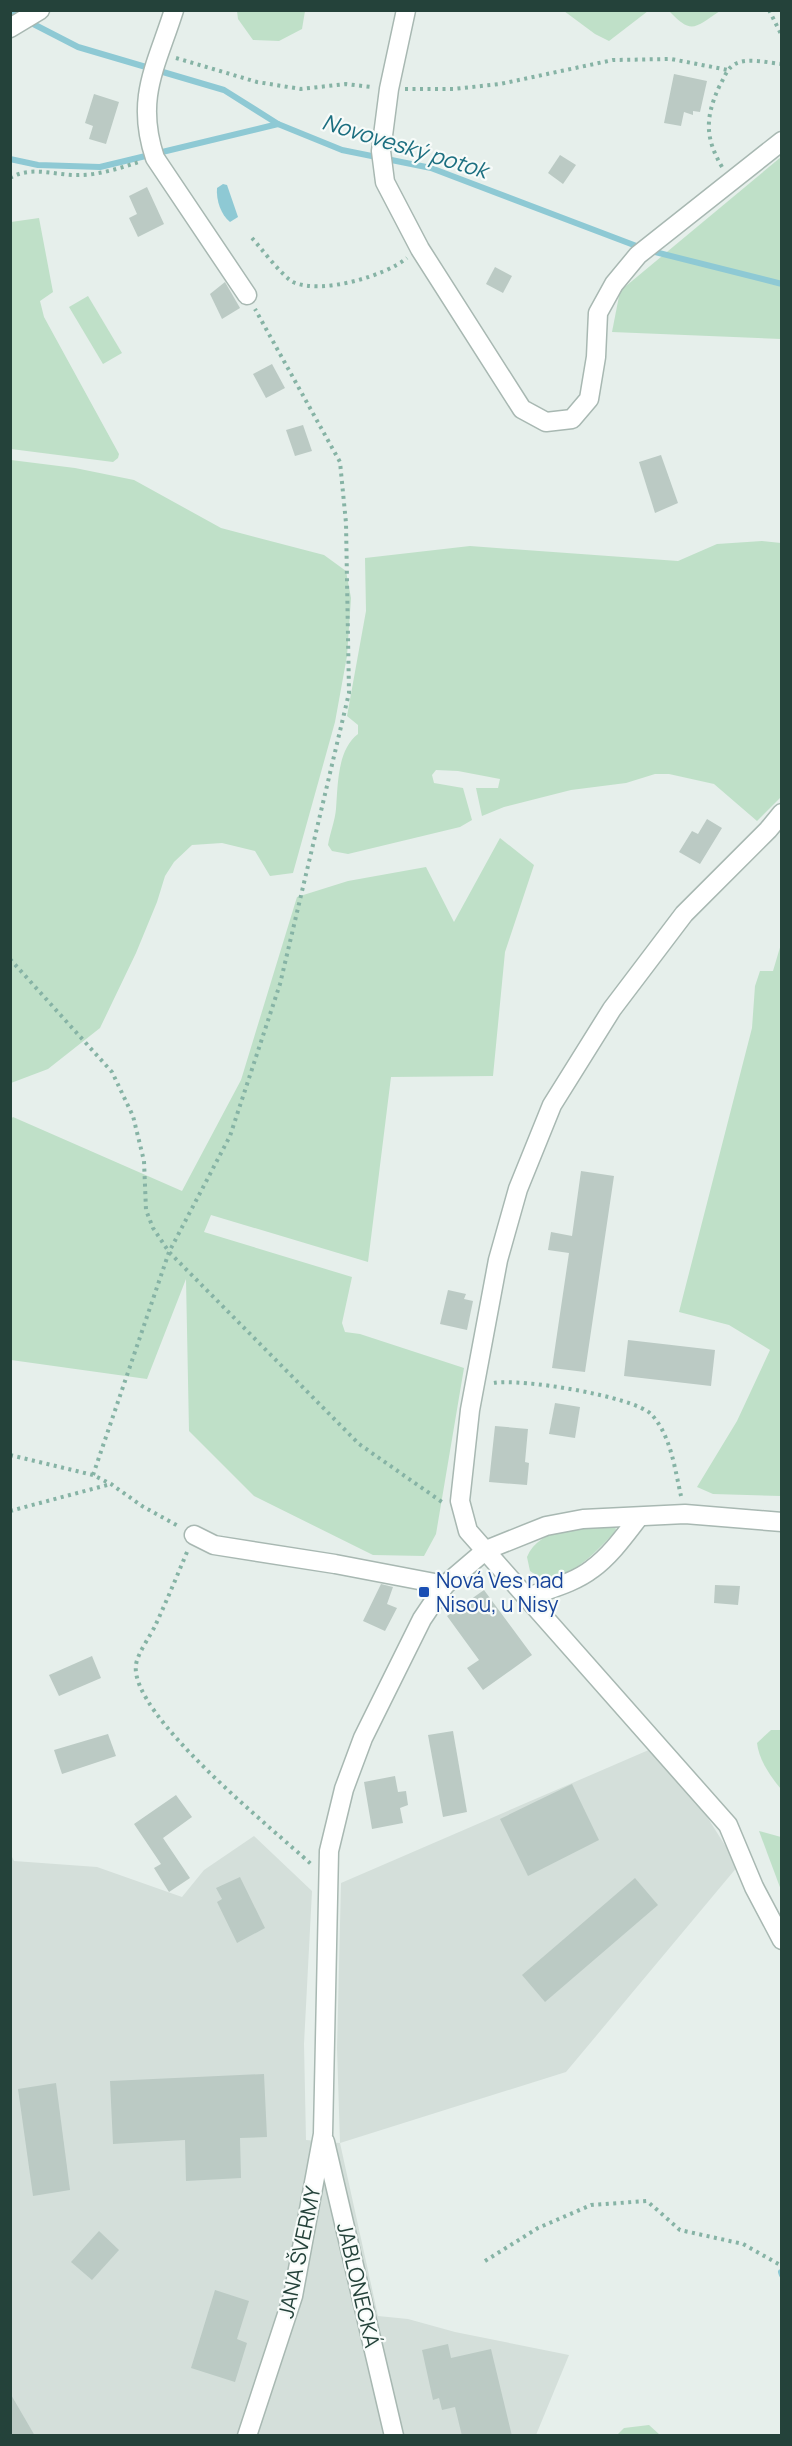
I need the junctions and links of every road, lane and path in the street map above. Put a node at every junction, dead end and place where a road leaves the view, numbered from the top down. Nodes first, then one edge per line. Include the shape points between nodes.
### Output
1 (40, 10) edge
2 (174, 10) edge
3 (406, 10) edge
4 (769, 10) edge
5 (10, 28) edge
6 (782, 36) edge
7 (160, 53) junction
8 (782, 64) edge
9 (728, 70) junction
10 (389, 89) junction
11 (782, 141) edge
12 (154, 158) junction
13 (10, 178) edge
14 (731, 181) junction
15 (252, 238) dead end
16 (420, 249) junction
17 (248, 294) joint
18 (782, 813) edge
19 (10, 959) edge
20 (169, 1252) junction
21 (474, 1388) junction
22 (10, 1455) edge
23 (93, 1475) junction
24 (111, 1484) junction
25 (10, 1511) edge
26 (685, 1514) junction
27 (639, 1517) junction
28 (464, 1518) junction
29 (782, 1521) edge
30 (194, 1535) junction
31 (486, 1550) junction
32 (445, 1585) junction
33 (528, 1597) junction
34 (327, 1878) junction
35 (782, 1940) edge
36 (323, 2134) junction
37 (485, 2261) dead end
38 (782, 2266) edge
39 (247, 2436) edge
40 (394, 2436) edge

1 - 5 street
2 - 7 street
3 - 10 street
4 - 6 path
7 - 10 path via 257,82 301,89 346,84
7 - 12 street via 149,87 145,118
8 - 9 path via 745,60
9 - 10 path via 671,59 613,60 500,84
9 - 14 path via 710,108 708,136
10 - 16 street via 381,151 385,182
11 - 14 street
12 - 13 path via 79,175 35,172
12 - 17 street
14 - 16 street via 638,255 614,284 598,313 590,399 572,419 546,422 522,409
15 - 16 path via 293,282 318,287 381,273
17 - 20 path via 340,462 346,523 349,693 280,984 230,1136
18 - 21 street via 684,914 612,1009 552,1106 518,1189 498,1260
19 - 20 path via 112,1072 133,1116 144,1161 146,1210
20 - 23 path
20 - 28 path via 359,1444
21 - 26 path via 516,1382 626,1401 650,1414 670,1451
21 - 28 street via 460,1501
22 - 23 path
23 - 24 path
24 - 25 path
24 - 30 path
26 - 27 street
26 - 29 street
27 - 31 street via 583,1519 546,1526
27 - 33 street via 618,1545 592,1569
28 - 31 street via 468,1531
30 - 32 street via 214,1545
30 - 34 path via 135,1664 138,1684 160,1719 204,1770
31 - 32 street
31 - 33 street
32 - 34 street via 422,1619 363,1738 344,1789 329,1851
33 - 35 street via 728,1825
34 - 36 street
36 - 39 street, JANA ŠVERMY via 294,2296
36 - 40 street, JABLONECKÁ
37 - 38 path via 538,2228 591,2205 647,2201 680,2230 742,2244

